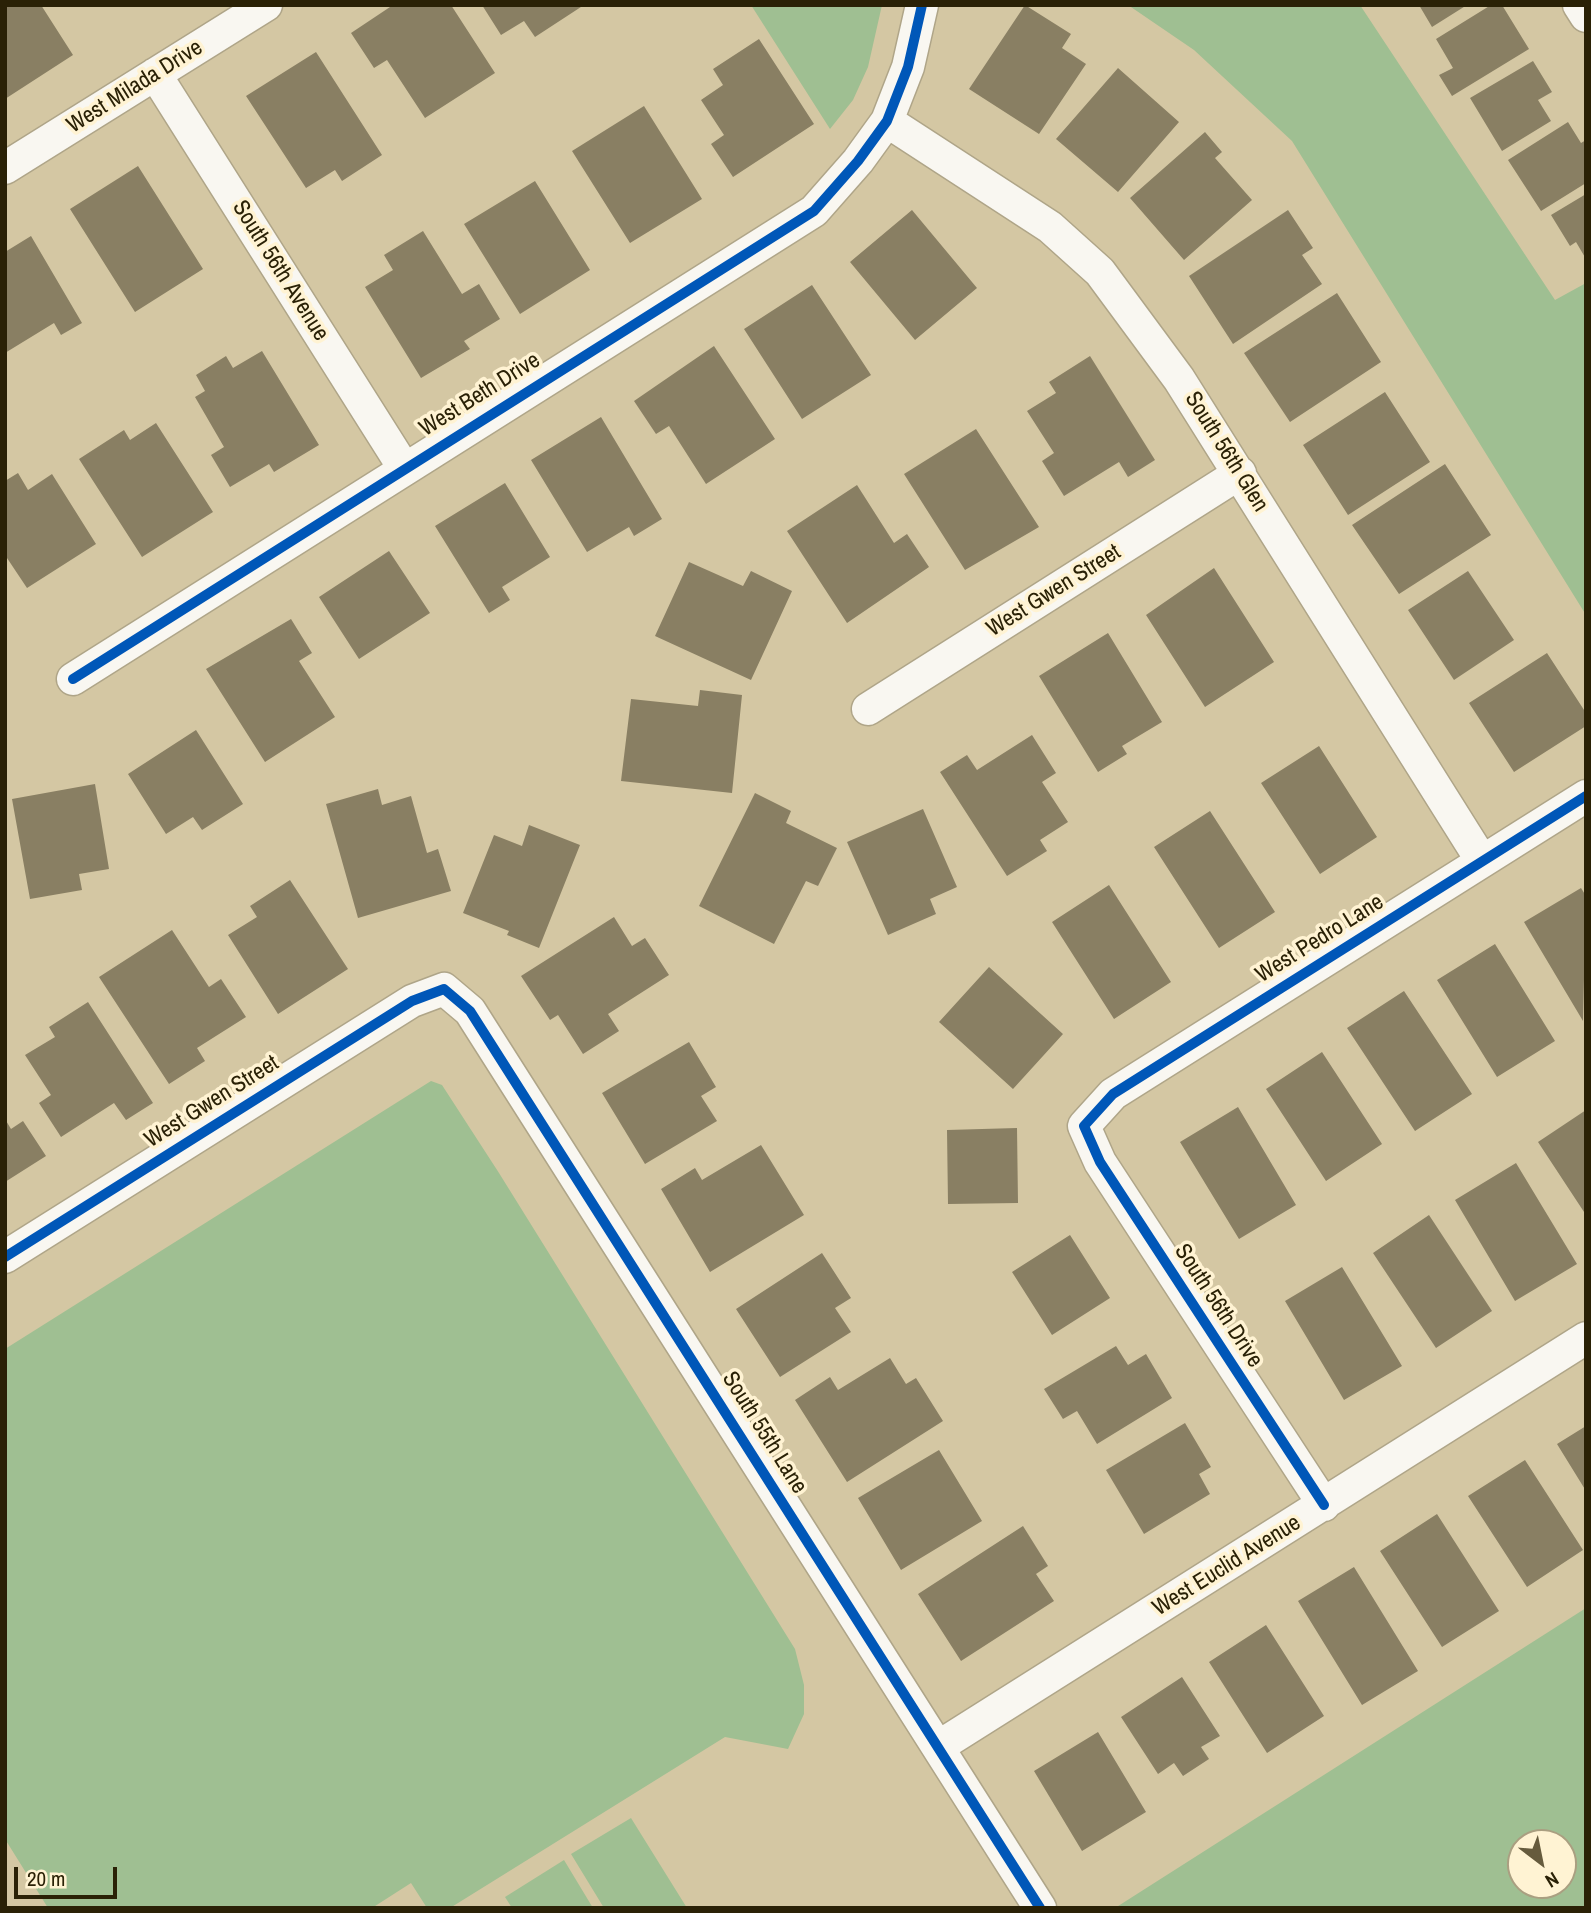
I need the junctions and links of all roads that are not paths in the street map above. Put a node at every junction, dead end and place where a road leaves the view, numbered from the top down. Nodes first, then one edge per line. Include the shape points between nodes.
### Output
1 (266, 5) edge
2 (922, 5) edge
3 (1580, 5) edge
4 (1586, 16) edge
5 (155, 74) junction
6 (887, 121) junction
7 (5, 168) edge
8 (404, 468) junction
9 (1240, 473) junction
10 (73, 679) dead end
11 (868, 709) dead end
12 (1586, 796) edge
13 (1482, 861) junction
14 (444, 989) joint
15 (1084, 1126) joint
16 (5, 1257) edge
17 (1586, 1338) edge
18 (1324, 1505) junction
19 (937, 1747) junction
20 (1040, 1908) edge

1 - 5 street, West Milada Drive
2 - 6 street via 908,67
3 - 4 street
5 - 7 street, West Milada Drive
5 - 8 street, South 56th Avenue
6 - 8 street, West Beth Drive via 814,211
6 - 9 street, South 56th Glen via 1050,227 1100,272 1180,379
8 - 10 street, West Beth Drive
9 - 11 street, West Gwen Street
9 - 13 street, South 56th Glen
12 - 13 street, West Pedro Lane
13 - 15 street, West Pedro Lane via 1113,1094
14 - 16 street, West Gwen Street via 412,1001
14 - 19 street, South 55th Lane via 470,1011
15 - 18 street, South 56th Drive via 1100,1162
17 - 18 street, West Euclid Avenue
18 - 19 street, West Euclid Avenue
19 - 20 street, South 55th Lane

